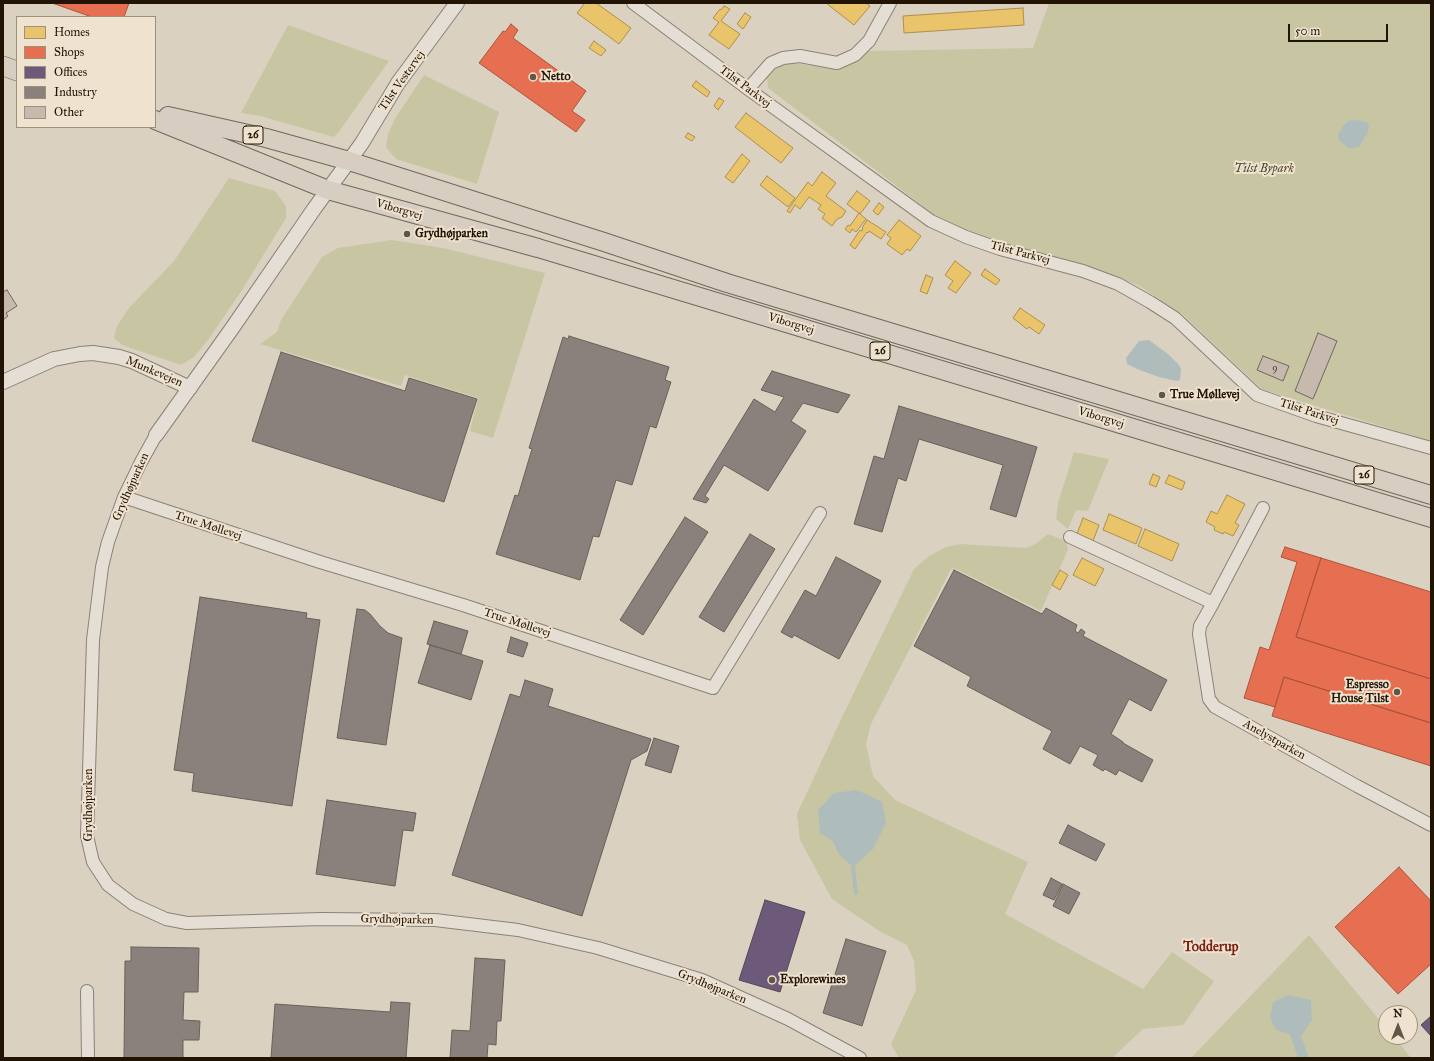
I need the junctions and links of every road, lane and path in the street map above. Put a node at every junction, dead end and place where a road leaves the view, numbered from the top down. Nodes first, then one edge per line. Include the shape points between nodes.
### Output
1 (457, 3) edge
2 (633, 3) edge
3 (890, 3) edge
4 (3, 66) edge
5 (16, 71) edge
6 (748, 89) junction
7 (156, 113) edge
8 (156, 120) edge
9 (349, 161) junction
10 (328, 190) junction
11 (3, 382) edge
12 (190, 388) junction
13 (156, 435) joint
14 (1431, 448) edge
15 (1431, 496) edge
16 (124, 497) junction
17 (1263, 508) dead end
18 (820, 512) dead end
19 (1431, 518) edge
20 (1070, 537) dead end
21 (1213, 603) junction
22 (1431, 825) edge
23 (87, 991) dead end
24 (88, 1058) edge
25 (860, 1058) edge

1 - 9 street, Tilst Vestervej via 398,83
2 - 6 street, Tilst Parkvej
3 - 6 street via 869,41 856,55 837,63 800,56 783,58 771,63
4 - 5 highway
6 - 14 street, Tilst Parkvej via 931,221 966,238 1000,249 1083,270 1118,284 1150,302 1175,318 1257,395 1316,416
7 - 9 main road, Viborgvej / 26 via 266,138
8 - 10 main road, Viborgvej / 26
9 - 10 street, Tilst Vestervej
9 - 15 main road, Viborgvej / 26 via 727,283
10 - 12 street, Grydhøjparken
10 - 19 main road, Viborgvej / 26 via 538,248
11 - 12 street, Munkevejen via 54,359 93,353 132,361
12 - 13 street, Grydhøjparken
13 - 16 street, Grydhøjparken
16 - 18 street, True Møllevej via 713,688
16 - 25 street, Grydhøjparken via 102,567 93,640 87,836 93,862 108,885 133,904 166,919 187,922 435,920 526,932 598,948 702,980 788,1019
17 - 21 street, Anelystparken
20 - 21 street
21 - 22 street, Anelystparken via 1200,626 1199,634 1209,699 1215,707
23 - 24 street

